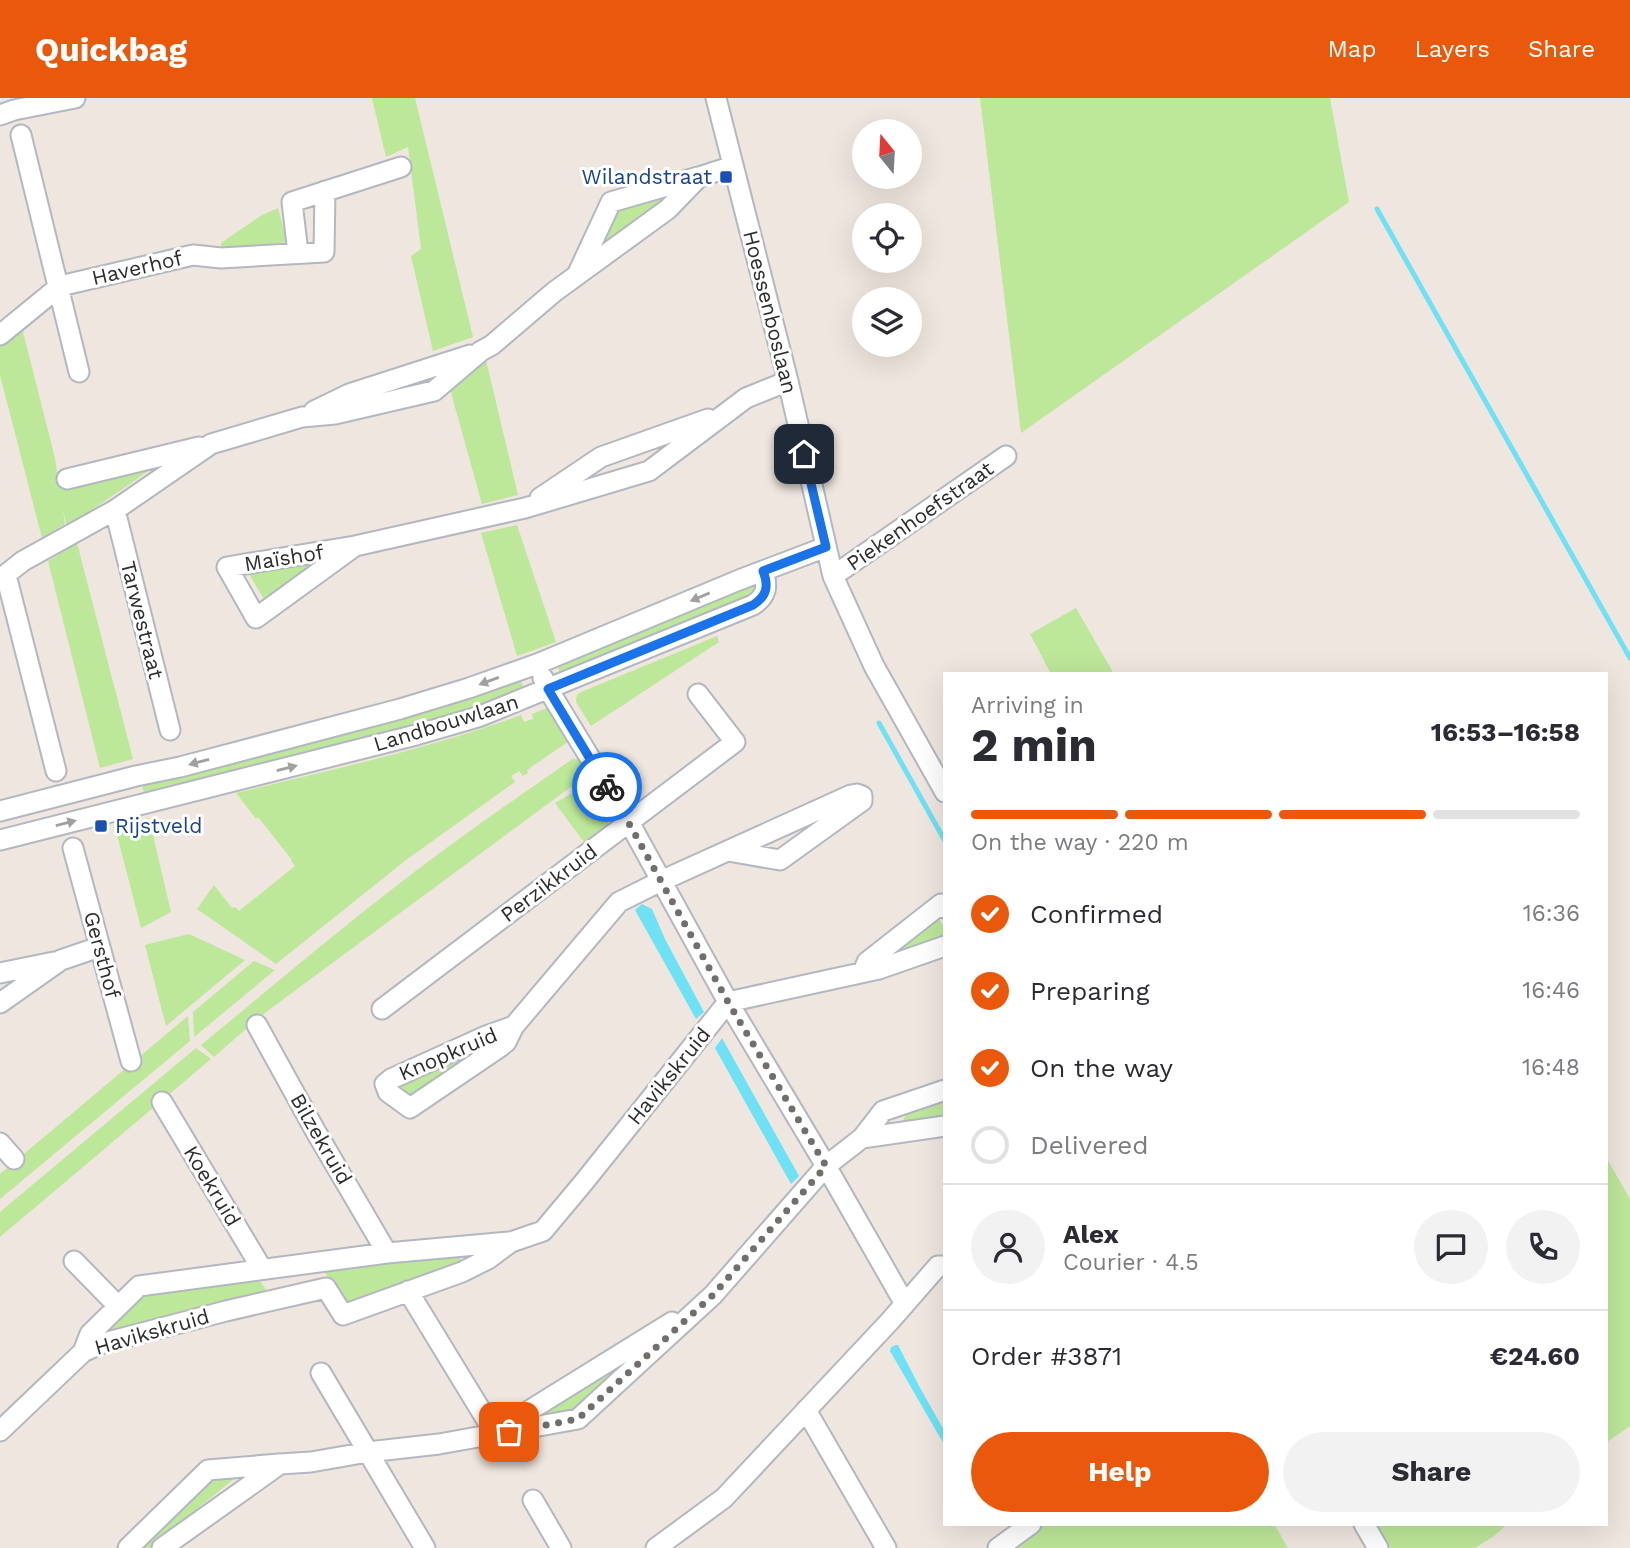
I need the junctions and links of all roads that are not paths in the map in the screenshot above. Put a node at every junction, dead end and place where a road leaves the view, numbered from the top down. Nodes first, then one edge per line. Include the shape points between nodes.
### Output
1 (75, 98) edge
2 (716, 98) edge
3 (0, 115) edge
4 (21, 135) dead end
5 (733, 166) junction
6 (401, 167) dead end
7 (699, 177) junction
8 (325, 191) junction
9 (298, 253) junction
10 (578, 274) junction
11 (60, 286) junction
12 (0, 335) edge
13 (79, 372) dead end
14 (788, 381) junction
15 (726, 413) junction
16 (211, 444) junction
17 (1006, 456) dead end
18 (68, 479) dead end
19 (525, 508) junction
20 (115, 510) junction
21 (355, 546) junction
22 (826, 547) junction
23 (763, 571) junction
24 (833, 576) junction
25 (3, 577) edge
26 (537, 664) junction
27 (548, 689) junction
28 (698, 694) dead end
29 (170, 730) dead end
30 (56, 771) dead end
31 (125, 779) junction
32 (943, 788) edge
33 (130, 808) junction
34 (0, 811) edge
35 (628, 822) junction
36 (0, 840) edge
37 (73, 848) dead end
38 (728, 851) junction
39 (660, 881) junction
40 (943, 906) edge
41 (99, 947) junction
42 (943, 947) edge
43 (61, 960) junction
44 (863, 972) junction
45 (0, 973) edge
46 (728, 1002) junction
47 (0, 1003) edge
48 (382, 1009) dead end
49 (257, 1025) dead end
50 (514, 1026) junction
51 (131, 1061) dead end
52 (943, 1091) edge
53 (162, 1102) dead end
54 (943, 1126) edge
55 (862, 1138) junction
56 (0, 1143) edge
57 (14, 1159) dead end
58 (826, 1166) junction
59 (511, 1241) junction
60 (387, 1253) junction
61 (74, 1261) dead end
62 (286, 1266) junction
63 (943, 1266) edge
64 (262, 1269) junction
65 (408, 1291) junction
66 (303, 1293) junction
67 (708, 1300) junction
68 (905, 1304) junction
69 (118, 1306) junction
70 (83, 1352) junction
71 (321, 1373) dead end
72 (806, 1410) junction
73 (0, 1431) edge
74 (490, 1434) junction
75 (368, 1452) junction
76 (280, 1464) junction
77 (533, 1500) dead end
78 (1028, 1526) edge
79 (1365, 1526) edge
80 (669, 1544) edge
81 (128, 1548) edge
82 (162, 1548) edge
83 (425, 1548) edge
84 (561, 1548) edge
85 (886, 1548) edge
86 (998, 1548) edge
87 (1378, 1548) edge

1 - 3 street
2 - 5 street, Hoessenboslaan
4 - 11 street
5 - 7 street
5 - 14 street, Hoessenboslaan
6 - 8 street
7 - 10 street via 668,209
7 - 10 street via 611,202
8 - 9 street, Haverhof via 324,251
8 - 9 street via 292,202
9 - 11 street, Haverhof via 221,258 193,255
10 - 16 street via 434,391 302,417
11 - 12 street, Haverhof
11 - 13 street
14 - 15 street, Maïshof via 746,397
14 - 22 street, Hoessenboslaan
15 - 19 street, Maïshof via 601,457
15 - 19 street, Maïshof via 649,471
16 - 18 street
16 - 20 street
17 - 24 street, Piekenhoefstraat
19 - 21 street, Maïshof
20 - 25 street
20 - 29 street, Tarwestraat
21 - 21 street, Maïshof via 256,618 227,567 252,563
22 - 23 street, Landbouwlaan
22 - 24 street, Hoessenboslaan
23 -> 26 street, Landbouwlaan
23 - 27 street, Landbouwlaan via 767,589 753,605
24 - 32 street, Hoessenboslaan via 874,666
25 - 30 street
26 - 27 street
26 -> 31 street, Landbouwlaan via 400,709
33 -> 27 street, Landbouwlaan via 416,735
27 - 35 street
28 - 35 street, Perzikkruid via 734,742
31 - 33 street
31 - 34 street, Landbouwlaan
36 -> 33 street, Landbouwlaan
35 - 39 street
35 - 48 street, Perzikkruid
37 - 41 street, Gersthof
38 - 38 street, Knopkruid via 851,795 862,796 862,801 780,860
38 - 39 street, Knopkruid
39 - 46 street
39 - 50 street, Knopkruid via 619,902
40 - 44 street via 867,962
41 - 43 street
41 - 51 street, Gersthof
42 - 44 street
43 - 45 street
43 - 47 street
44 - 46 street
46 - 58 street
46 - 59 street, Havikskruid via 542,1231
49 - 60 street, Bilzekruid
50 - 50 street, Knopkruid via 500,1047 410,1108 388,1091 385,1084 391,1079
52 - 55 street via 883,1111
53 - 64 street, Koekruid
54 - 55 street
55 - 58 street
56 - 57 street
58 - 67 street
58 - 68 street
59 - 60 street, Havikskruid
59 - 65 street, Havikskruid via 462,1272
60 - 62 street, Havikskruid
61 - 69 street, Havikskruid
62 - 64 street, Havikskruid
62 - 66 street
63 - 68 street via 938,1266
64 - 69 street, Havikskruid via 139,1286
65 - 66 street, Havikskruid via 343,1315 326,1288
65 - 74 street
66 - 70 street, Havikskruid
67 - 74 street
67 - 74 street via 578,1419
68 - 72 street
69 - 70 street, Havikskruid via 90,1334
70 - 73 street, Havikskruid
71 - 75 street
72 - 80 street via 724,1498
72 - 85 street
74 - 75 street
75 - 76 street
75 - 83 street
76 - 81 street via 208,1470
76 - 82 street
77 - 84 street
78 - 86 street
79 - 87 street

